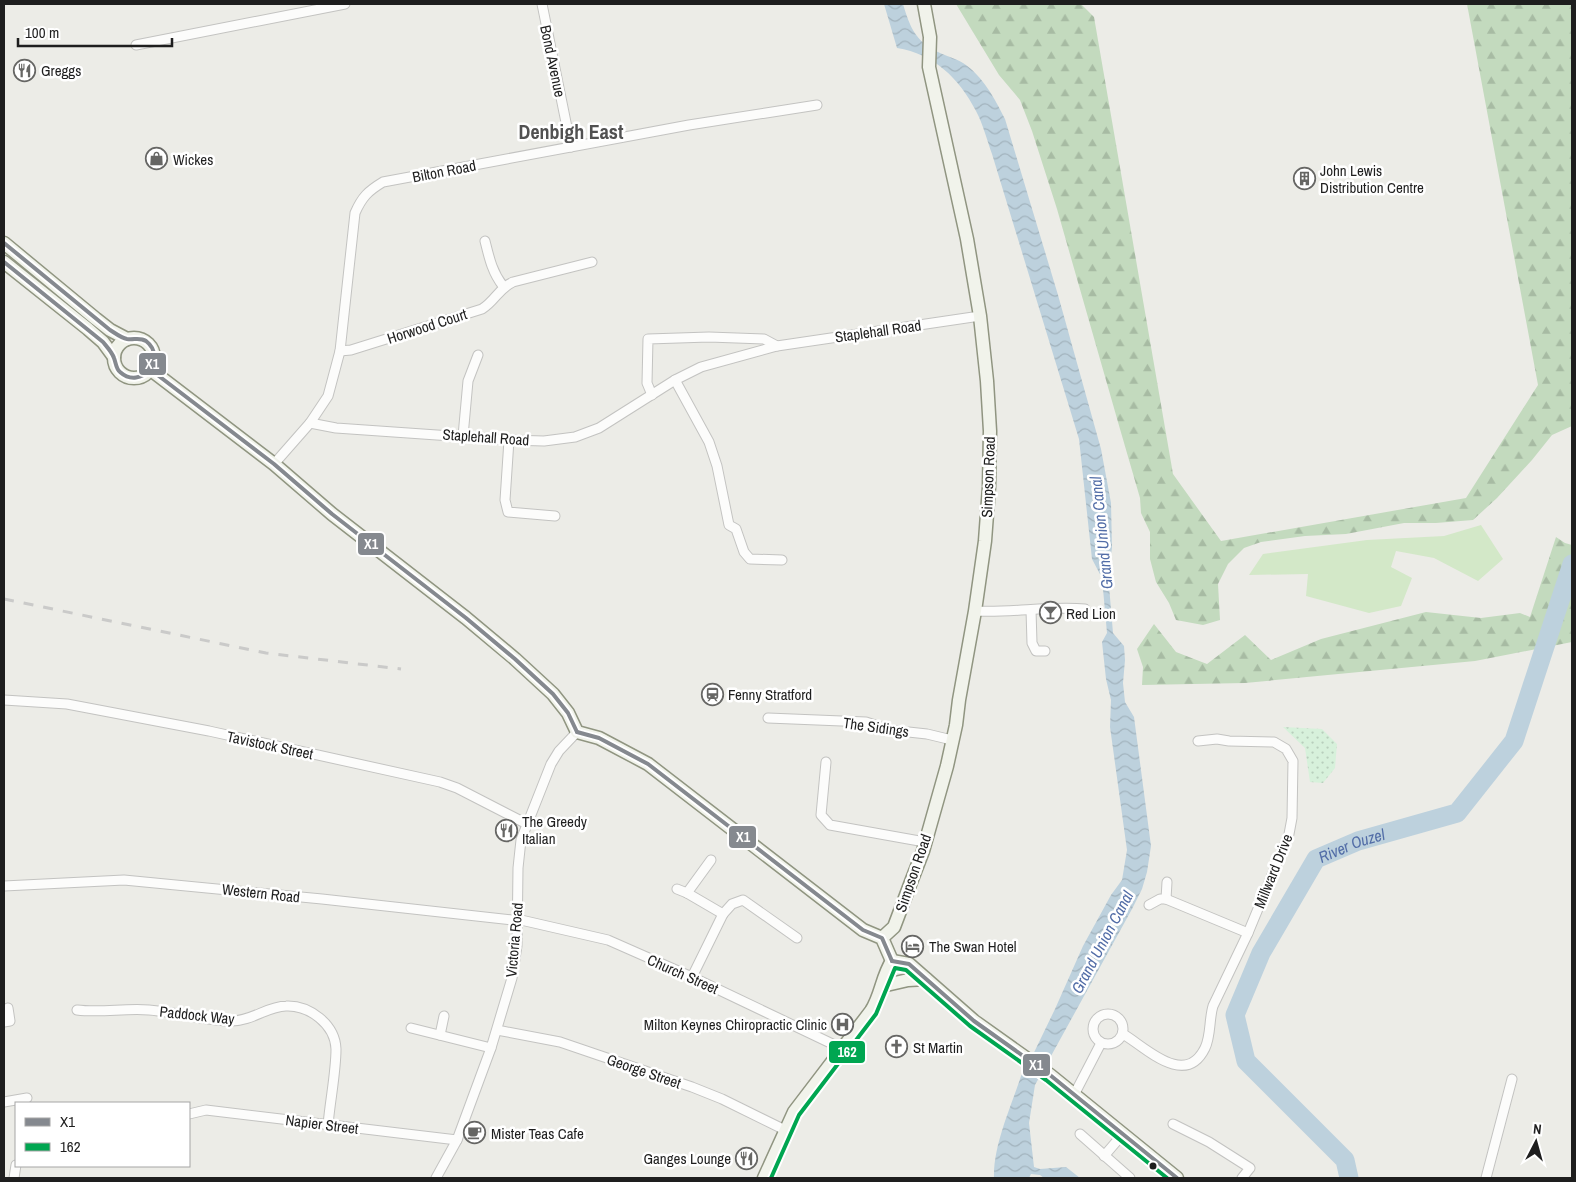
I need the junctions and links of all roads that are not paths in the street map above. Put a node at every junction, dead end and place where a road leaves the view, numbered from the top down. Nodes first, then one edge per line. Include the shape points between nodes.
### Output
1 (345, 4) edge
2 (542, 4) edge
3 (924, 4) edge
4 (136, 45) dead end
5 (817, 105) dead end
6 (571, 147) junction
7 (485, 240) dead end
8 (4, 243) edge
9 (4, 262) edge
10 (592, 262) dead end
11 (503, 286) junction
12 (980, 316) junction
13 (127, 339) junction
14 (776, 346) junction
15 (340, 351) junction
16 (478, 355) dead end
17 (114, 357) junction
18 (151, 370) junction
19 (675, 380) junction
20 (652, 395) junction
21 (310, 422) junction
22 (463, 436) junction
23 (509, 440) junction
24 (274, 464) junction
25 (555, 516) dead end
26 (782, 560) dead end
27 (1085, 608) dead end
28 (1031, 610) junction
29 (975, 611) junction
30 (1045, 651) dead end
31 (4, 700) edge
32 (768, 718) dead end
33 (577, 732) junction
34 (952, 740) junction
35 (1198, 741) dead end
36 (826, 762) dead end
37 (527, 824) junction
38 (925, 842) junction
39 (711, 860) dead end
40 (1167, 882) dead end
41 (4, 886) edge
42 (677, 889) dead end
43 (687, 893) junction
44 (1166, 899) junction
45 (1149, 905) dead end
46 (723, 914) junction
47 (517, 920) junction
48 (1248, 933) junction
49 (797, 938) dead end
50 (882, 938) junction
51 (892, 961) junction
52 (692, 977) junction
53 (926, 979) junction
54 (882, 986) junction
55 (8, 1008) dead end
56 (77, 1010) dead end
57 (444, 1016) dead end
58 (4, 1022) edge
59 (410, 1028) dead end
60 (496, 1030) junction
61 (1122, 1034) junction
62 (440, 1035) junction
63 (1101, 1042) junction
64 (491, 1048) junction
65 (842, 1049) junction
66 (1512, 1079) dead end
67 (1074, 1095) junction
68 (27, 1098) dead end
69 (4, 1102) edge
70 (190, 1114) edge
71 (328, 1124) junction
72 (1173, 1124) dead end
73 (785, 1130) junction
74 (1080, 1134) dead end
75 (1122, 1135) junction
76 (456, 1140) junction
77 (1104, 1156) junction
78 (436, 1178) edge
79 (764, 1178) edge
80 (1130, 1178) edge
81 (1177, 1178) edge
82 (1242, 1178) edge
83 (1486, 1178) edge

1 - 4 street
2 - 6 street, Bond Avenue
3 - 12 street, Simpson Road via 930,38 929,67 967,239
5 - 6 street, Bilton Road
6 - 15 street, Bilton Road via 383,182 370,190 360,200 355,213
7 - 11 street via 491,266
8 - 13 street via 96,320
9 - 17 street via 88,329
10 - 11 street
11 - 15 street, Horwood Court via 491,303 482,309
12 - 14 street, Staplehall Road
12 - 29 street, Simpson Road via 990,431 985,541
13 - 17 street via 118,346
13 - 18 street via 140,338 150,345 155,358
14 - 19 street, Staplehall Road via 701,367
14 - 20 street, Staplehall Road via 764,340 709,337 648,339 647,383
15 - 21 street, Bilton Road via 328,396
16 - 22 street via 468,381
17 - 18 street via 117,369 127,377 141,378
18 - 24 street
19 - 20 street, Staplehall Road
19 - 26 street via 709,442 729,525 736,530 744,552 750,559
20 - 23 street, Staplehall Road via 599,428 575,437 544,441
21 - 22 street, Staplehall Road via 336,428
21 - 24 street, Bilton Road
22 - 23 street, Staplehall Road
23 - 25 street via 505,500 508,512
24 - 33 street via 332,514 515,658 553,694 568,713
27 - 28 street
28 - 29 street
28 - 30 street via 1032,643 1036,651
29 - 34 street, Simpson Road
31 - 37 street, Tavistock Street via 67,704 209,731 440,782
32 - 34 street, The Sidings via 866,722 890,730
33 - 37 street, Victoria Road via 551,764
33 - 50 street via 599,738 648,764 863,930
34 - 38 street, Simpson Road
35 - 48 street, Millward Drive via 1274,742 1286,749 1293,761 1289,834
36 - 38 street via 821,815 830,824
37 - 47 street, Victoria Road via 521,840 518,868
38 - 50 street, Simpson Road via 894,927
39 - 43 street
40 - 44 street
41 - 47 street, Western Road via 124,880
42 - 43 street
43 - 46 street
44 - 45 street
44 - 48 street
46 - 49 street via 732,904 743,900
46 - 52 street
47 - 52 street, Church Street via 608,940
47 - 60 street, Victoria Road via 512,978
48 - 61 street, Millward Drive via 1213,1006 1205,1047 1192,1062 1182,1065 1168,1063
50 - 51 street
51 - 53 street via 909,964
51 - 54 street
52 - 65 street, Church Street
53 - 54 street
53 - 67 street via 974,1021
54 - 65 street via 871,1011
55 - 58 street via 10,1021
56 - 71 street, Paddock Way via 148,1010 232,1020 250,1018 285,1006 300,1007 316,1014 329,1028 336,1047
57 - 62 street
59 - 62 street
60 - 64 street, Victoria Road
60 - 73 street, George Street via 560,1042 683,1084
61 - 63 street via 1116,1042
61 - 63 street, Millward Drive via 1123,1025 1118,1018 1105,1015 1097,1019 1094,1028 1095,1036
62 - 64 street
63 - 67 street
64 - 76 street, Victoria Road
65 - 73 street via 794,1112
66 - 83 street
67 - 75 street
68 - 69 street
70 - 71 street, Napier Street via 206,1110
71 - 76 street, Napier Street
72 - 82 street via 1250,1168
73 - 79 street
74 - 77 street
75 - 77 street
75 - 81 street
76 - 78 street, Victoria Road
77 - 80 street

